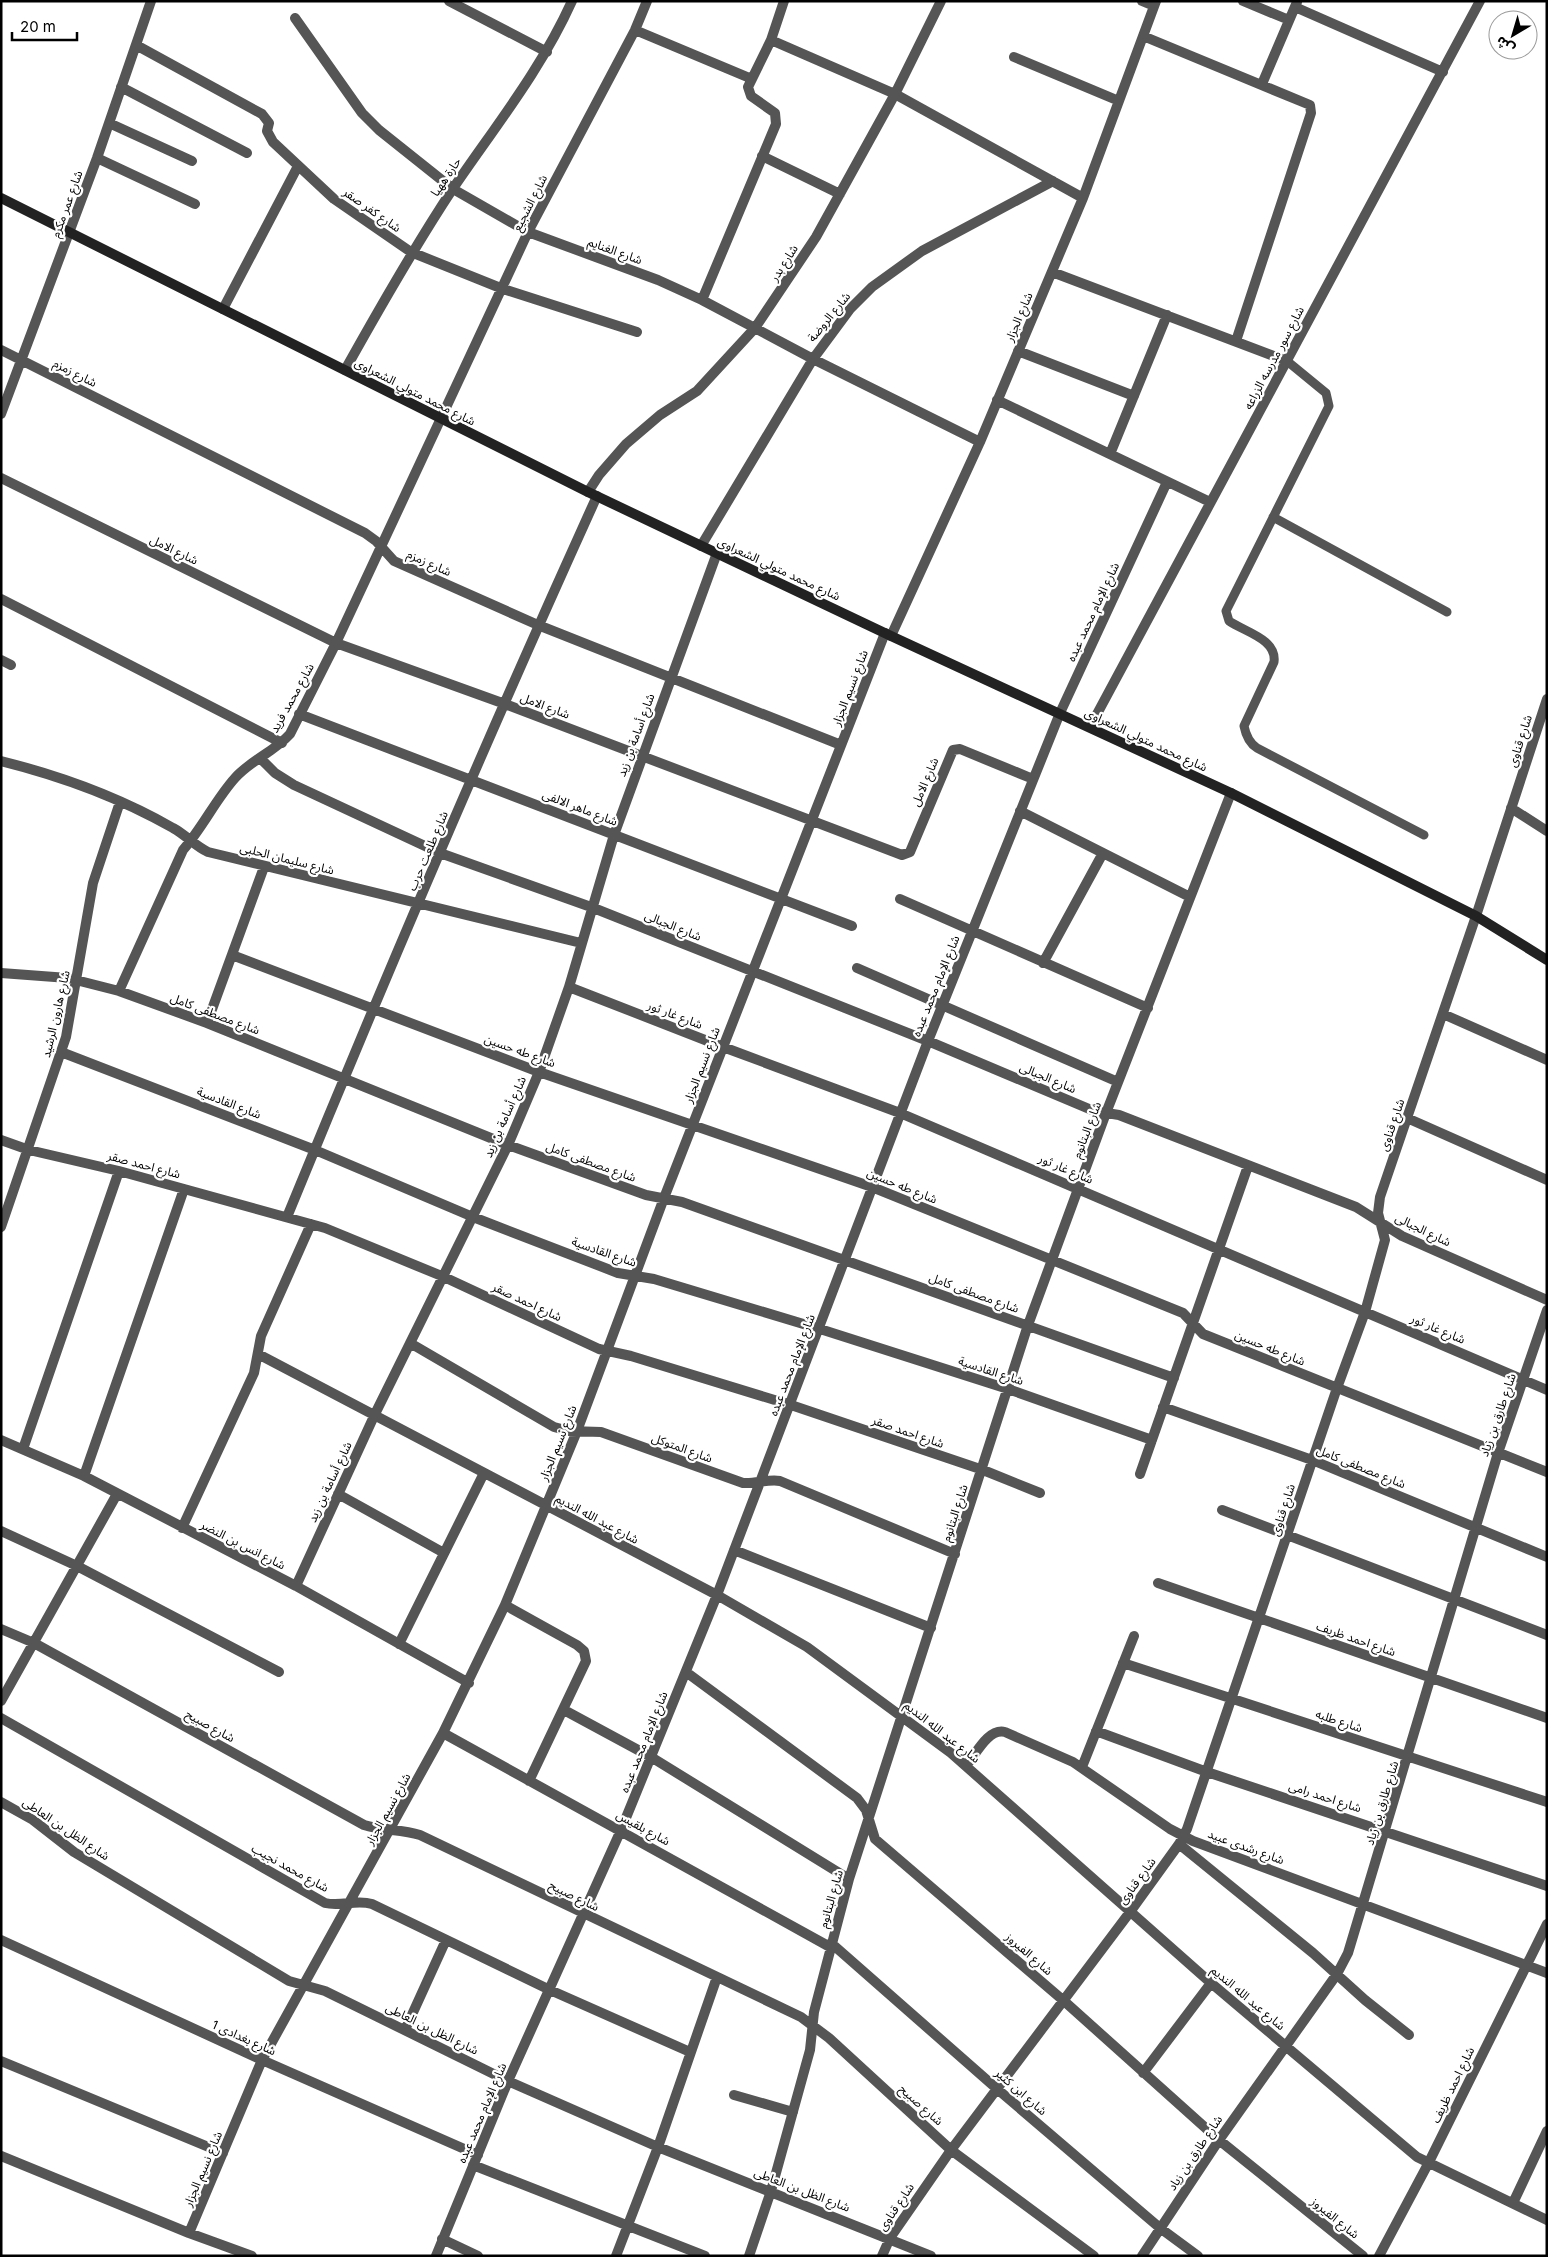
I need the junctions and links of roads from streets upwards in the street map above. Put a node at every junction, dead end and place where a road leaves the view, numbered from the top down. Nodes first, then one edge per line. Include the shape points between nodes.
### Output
1 (151, 1) edge
2 (450, 1) edge
3 (572, 1) edge
4 (784, 1) edge
5 (941, 1) edge
6 (1142, 1) edge
7 (1242, 1) edge
8 (1480, 1) edge
9 (644, 2) edge
10 (1155, 4) edge
11 (1296, 4) edge
12 (295, 18) dead end
13 (1289, 20) junction
14 (635, 30) junction
15 (1143, 36) junction
16 (771, 40) junction
17 (136, 45) junction
18 (547, 52) junction
19 (1014, 57) dead end
20 (1443, 72) junction
21 (752, 79) junction
22 (1262, 84) junction
23 (121, 88) junction
24 (895, 94) junction
25 (1119, 101) junction
26 (109, 123) junction
27 (247, 153) dead end
28 (762, 156) junction
29 (97, 158) junction
30 (192, 161) dead end
31 (298, 166) junction
32 (1053, 182) junction
33 (453, 189) junction
34 (840, 194) junction
35 (1, 198) edge
36 (1083, 198) junction
37 (195, 204) dead end
38 (70, 232) junction
39 (528, 232) junction
40 (411, 252) junction
41 (1052, 272) junction
42 (503, 290) junction
43 (702, 300) junction
44 (223, 309) junction
45 (1167, 315) junction
46 (755, 328) junction
47 (637, 332) dead end
48 (1236, 341) junction
49 (1, 350) edge
50 (1018, 350) junction
51 (813, 359) junction
52 (22, 360) junction
53 (1287, 360) junction
54 (344, 370) junction
55 (1134, 396) junction
56 (997, 400) junction
57 (1, 414) edge
58 (442, 419) junction
59 (980, 442) junction
60 (1110, 454) junction
61 (1, 478) edge
62 (1167, 482) junction
63 (593, 494) junction
64 (1210, 502) junction
65 (380, 546) junction
66 (701, 546) junction
67 (717, 553) junction
68 (1, 599) edge
69 (538, 625) junction
70 (888, 634) junction
71 (336, 643) junction
72 (670, 678) junction
73 (505, 704) junction
74 (1546, 704) edge
75 (1060, 713) junction
76 (299, 714) junction
77 (1090, 728) junction
78 (282, 743) junction
79 (841, 745) junction
80 (642, 756) junction
81 (260, 758) junction
82 (1, 761) edge
83 (1033, 779) junction
84 (472, 780) junction
85 (1231, 792) junction
86 (120, 802) junction
87 (1511, 808) junction
88 (1020, 811) junction
89 (812, 821) junction
90 (1547, 831) edge
91 (614, 835) junction
92 (190, 841) junction
93 (440, 853) junction
94 (1104, 853) junction
95 (264, 867) junction
96 (1190, 897) junction
97 (781, 898) junction
98 (900, 899) dead end
99 (420, 903) junction
100 (591, 907) junction
101 (1476, 916) junction
102 (852, 926) dead end
103 (972, 931) junction
104 (581, 943) junction
105 (232, 955) junction
106 (1547, 960) edge
107 (1043, 963) junction
108 (857, 968) dead end
109 (751, 972) junction
110 (1, 973) edge
111 (78, 980) junction
112 (569, 987) junction
113 (119, 991) junction
114 (942, 1005) junction
115 (1148, 1008) junction
116 (372, 1010) junction
117 (1443, 1014) junction
118 (207, 1023) junction
119 (928, 1040) junction
120 (723, 1047) junction
121 (62, 1052) junction
122 (1547, 1060) edge
123 (539, 1072) junction
124 (344, 1080) junction
125 (1118, 1082) junction
126 (900, 1113) junction
127 (1106, 1113) junction
128 (1407, 1118) junction
129 (692, 1125) junction
130 (1, 1140) edge
131 (508, 1145) junction
132 (29, 1150) junction
133 (315, 1150) junction
134 (1248, 1166) junction
135 (120, 1171) junction
136 (1547, 1180) edge
137 (872, 1187) junction
138 (1078, 1188) junction
139 (184, 1189) junction
140 (664, 1198) junction
141 (473, 1217) junction
142 (287, 1218) junction
143 (1380, 1221) junction
144 (311, 1224) junction
145 (1, 1227) edge
146 (1219, 1248) junction
147 (845, 1260) junction
148 (1052, 1260) junction
149 (444, 1277) junction
150 (635, 1277) junction
151 (1547, 1300) edge
152 (1547, 1310) edge
153 (1365, 1312) junction
154 (1192, 1323) junction
155 (1028, 1325) junction
156 (820, 1329) junction
157 (410, 1343) junction
158 (607, 1351) junction
159 (258, 1354) junction
160 (1174, 1378) junction
161 (1523, 1380) junction
162 (1337, 1388) junction
163 (1008, 1389) junction
164 (1547, 1390) edge
165 (791, 1405) junction
166 (1164, 1407) junction
167 (375, 1414) junction
168 (577, 1431) junction
169 (1, 1440) edge
170 (1152, 1440) junction
171 (23, 1449) junction
172 (1498, 1453) junction
173 (1312, 1460) junction
174 (983, 1470) junction
175 (1547, 1472) edge
176 (484, 1473) junction
177 (1140, 1474) dead end
178 (84, 1476) junction
179 (762, 1481) junction
180 (1040, 1493) dead end
181 (117, 1494) junction
182 (338, 1494) junction
183 (545, 1506) junction
184 (1222, 1510) dead end
185 (1477, 1527) junction
186 (182, 1528) junction
187 (1, 1531) edge
188 (1289, 1536) junction
189 (734, 1550) junction
190 (444, 1553) junction
191 (955, 1554) junction
192 (1547, 1556) edge
193 (77, 1566) junction
194 (1158, 1583) dead end
195 (296, 1586) junction
196 (717, 1596) junction
197 (1456, 1600) junction
198 (505, 1605) junction
199 (1260, 1619) junction
200 (931, 1628) junction
201 (1, 1629) edge
202 (1547, 1635) edge
203 (1134, 1636) dead end
204 (34, 1643) junction
205 (399, 1644) junction
206 (1123, 1664) junction
207 (279, 1672) dead end
208 (686, 1672) junction
209 (1432, 1679) junction
210 (469, 1683) junction
211 (1232, 1699) junction
212 (1, 1701) edge
213 (564, 1710) junction
214 (903, 1716) junction
215 (1, 1718) edge
216 (1547, 1718) edge
217 (1096, 1731) junction
218 (443, 1734) junction
219 (651, 1757) junction
220 (1409, 1757) junction
221 (966, 1766) junction
222 (1082, 1767) junction
223 (1207, 1772) junction
224 (529, 1781) junction
225 (1, 1802) edge
226 (1547, 1802) edge
227 (868, 1817) junction
228 (392, 1829) junction
229 (621, 1830) junction
230 (1386, 1830) junction
231 (1182, 1840) junction
232 (850, 1879) junction
233 (1547, 1886) edge
234 (349, 1903) junction
235 (1364, 1903) junction
236 (1130, 1912) junction
237 (584, 1915) junction
238 (1547, 1924) edge
239 (446, 1940) junction
240 (1, 1941) edge
241 (830, 1945) junction
242 (1527, 1965) junction
243 (1547, 1973) edge
244 (1337, 1974) junction
245 (717, 1977) junction
246 (1212, 1983) junction
247 (303, 1985) junction
248 (550, 1990) junction
249 (1064, 2001) junction
250 (812, 2024) junction
251 (405, 2030) junction
252 (1409, 2035) dead end
253 (1285, 2046) junction
254 (690, 2052) junction
255 (262, 2060) junction
256 (1, 2061) edge
257 (1142, 2073) junction
258 (508, 2081) junction
259 (996, 2088) junction
260 (734, 2095) dead end
261 (793, 2112) junction
262 (1547, 2131) edge
263 (1219, 2140) junction
264 (658, 2147) junction
265 (951, 2150) junction
266 (223, 2152) junction
267 (478, 2155) junction
268 (1, 2156) edge
269 (1428, 2164) junction
270 (473, 2165) junction
271 (771, 2191) junction
272 (1514, 2203) junction
273 (1547, 2220) edge
274 (629, 2225) junction
275 (1160, 2228) junction
276 (189, 2233) junction
277 (890, 2238) junction
278 (442, 2239) junction
279 (252, 2256) edge
280 (436, 2256) edge
281 (478, 2256) edge
282 (616, 2256) edge
283 (705, 2256) edge
284 (749, 2256) edge
285 (882, 2256) edge
286 (931, 2256) edge
287 (1094, 2256) edge
288 (1142, 2256) edge
289 (1198, 2256) edge
290 (1362, 2256) edge
291 (1379, 2256) edge

1 - 17 street, شارع عمر مكرم
2 - 18 street
3 - 18 street, حارة ههيا
4 - 16 street
5 - 24 street, شارع بدر
6 - 10 street
7 - 13 street
8 - 20 street, شارع سور مدرسه الزراعه
9 - 14 street, شارع الشجيع
10 - 15 street, شارع الجزار
11 - 13 street
11 - 20 street
12 - 33 street, شارع الغنايم via 362,113
13 - 22 street
14 - 21 street
14 - 39 street, شارع الشجيع
15 - 22 street
15 - 25 street, شارع الجزار
16 - 21 street
16 - 24 street
17 - 23 street, شارع عمر مكرم
17 - 31 street, شارع كفر صقر via 262,114 268,123 268,138
18 - 33 street, حارة ههيا
19 - 25 street
20 - 53 street, شارع سور مدرسه الزراعه
21 - 28 street via 748,92 771,108 777,118
22 - 48 street via 1307,102 1311,109
23 - 26 street, شارع عمر مكرم
23 - 27 street
24 - 32 street
24 - 34 street, شارع بدر
25 - 36 street, شارع الجزار
26 - 29 street, شارع عمر مكرم
26 - 30 street
28 - 34 street
28 - 43 street
29 - 37 street
29 - 38 street, شارع عمر مكرم
31 - 40 street, شارع كفر صقر via 334,199
31 - 44 street
32 - 36 street
32 - 51 street, شارع الروضة via 896,268 850,309
33 - 39 street, شارع الغنايم
33 - 40 street, حارة ههيا
34 - 46 street, شارع بدر via 797,268
35 - 38 street, شارع محمد متولي الشعراوى
36 - 41 street, شارع الجزار
38 - 44 street, شارع محمد متولي الشعراوى
38 - 52 street, شارع عمر مكرم
39 - 42 street, شارع الشجيع
39 - 43 street, شارع الغنايم via 658,280
40 - 42 street, شارع كفر صقر
40 - 54 street, حارة ههيا
41 - 45 street
41 - 50 street, شارع الجزار
42 - 47 street, شارع كفر صقر
42 - 58 street, شارع الشجيع
43 - 46 street, شارع الغنايم
44 - 54 street, شارع محمد متولي الشعراوى
45 - 48 street
45 - 55 street
46 - 51 street, شارع الغنايم
46 - 63 street, شارع بدر via 697,391 626,444 598,476
48 - 53 street
49 - 52 street, شارع زمزم
50 - 55 street
50 - 56 street, شارع الجزار
51 - 59 street, شارع الغنايم
51 - 66 street, شارع الروضة
52 - 57 street, شارع عمر مكرم
52 - 65 street, شارع زمزم via 365,533
53 - 64 street, شارع سور مدرسه الزراعه
54 - 58 street, شارع محمد متولي الشعراوى
55 - 60 street
56 - 59 street, شارع الجزار
56 - 60 street
58 - 63 street, شارع محمد متولي الشعراوى
58 - 65 street, شارع محمد فريد
59 - 70 street, شارع الجزار
60 - 62 street
61 - 71 street, شارع الامل
62 - 64 street
62 - 75 street, شارع الإمام محمد عبده
63 - 66 street, شارع محمد متولي الشعراوى
63 - 69 street, شارع طلعت حرب
64 - 77 street, شارع سور مدرسه الزراعه
65 - 69 street, شارع زمزم via 394,561
65 - 71 street, شارع محمد فريد
66 - 67 street, شارع محمد متولي الشعراوى
67 - 70 street, شارع محمد متولي الشعراوى
67 - 72 street, شارع أسامة بن زيد
68 - 78 street
69 - 72 street, شارع زمزم
69 - 73 street, شارع طلعت حرب
70 - 75 street, شارع محمد متولي الشعراوى
70 - 79 street, شارع نسيم الجزار
71 - 73 street, شارع الامل
71 - 76 street, شارع محمد فريد
72 - 79 street, شارع زمزم
72 - 80 street, شارع أسامة بن زيد
73 - 80 street, شارع الامل
73 - 84 street, شارع طلعت حرب
74 - 87 street, شارع قناوى
75 - 77 street, شارع محمد متولي الشعراوى
75 - 83 street, شارع الإمام محمد عبده
76 - 78 street, شارع محمد فريد
76 - 84 street, شارع ماهر الالفى
77 - 85 street, شارع محمد متولي الشعراوى
78 - 81 street, شارع محمد فريد
79 - 89 street, شارع نسيم الجزار
80 - 89 street, شارع الامل
80 - 91 street, شارع أسامة بن زيد
81 - 92 street, شارع محمد فريد via 236,777
81 - 93 street, شارع الجبالى via 294,786
82 - 86 street, شارع سليمان الحلبى via 60,777
83 - 88 street, شارع الإمام محمد عبده
83 - 89 street, شارع الامل via 960,749 953,750 910,852 905,855
84 - 91 street, شارع ماهر الالفى
84 - 93 street, شارع طلعت حرب
85 - 96 street, شارع البتانوم
85 - 101 street, شارع محمد متولي الشعراوى
86 - 92 street, شارع سليمان الحلبى via 174,829
86 - 111 street, شارع هارون الرشيد via 93,883
87 - 90 street
87 - 101 street, شارع قناوى
88 - 94 street
88 - 103 street, شارع الإمام محمد عبده
89 - 97 street, شارع نسيم الجزار
91 - 97 street, شارع ماهر الالفى
91 - 100 street, شارع أسامة بن زيد
92 - 95 street, شارع سليمان الحلبى via 208,852
92 - 113 street, شارع محمد فريد via 177,860
93 - 99 street, شارع طلعت حرب
93 - 100 street, شارع الجبالى
94 - 96 street
94 - 107 street
95 - 99 street, شارع سليمان الحلبى
95 - 105 street
96 - 115 street, شارع البتانوم
97 - 102 street, شارع ماهر الالفى
97 - 109 street, شارع نسيم الجزار
98 - 103 street
99 - 104 street, شارع سليمان الحلبى
99 - 116 street, شارع طلعت حرب
100 - 104 street, شارع أسامة بن زيد
100 - 109 street, شارع الجبالى
101 - 106 street, شارع محمد متولي الشعراوى
101 - 117 street, شارع قناوى
103 - 107 street
103 - 114 street, شارع الإمام محمد عبده
104 - 112 street, شارع أسامة بن زيد
105 - 116 street, شارع طه حسين
105 - 118 street
107 - 115 street
108 - 114 street
109 - 119 street, شارع الجبالى
109 - 120 street, شارع نسيم الجزار
110 - 111 street, شارع مصطفى كامل
111 - 113 street, شارع مصطفى كامل
111 - 121 street, شارع هارون الرشيد
112 - 120 street, شارع غار ثور
112 - 123 street, شارع أسامة بن زيد
113 - 118 street, شارع مصطفى كامل
114 - 119 street, شارع الإمام محمد عبده
114 - 125 street
115 - 125 street, شارع البتانوم
116 - 123 street, شارع طه حسين
116 - 124 street, شارع طلعت حرب
117 - 122 street
117 - 128 street, شارع قناوى
118 - 124 street, شارع مصطفى كامل
119 - 126 street, شارع الإمام محمد عبده
119 - 127 street, شارع الجبالى via 1094,1111
120 - 126 street, شارع غار ثور
120 - 129 street, شارع نسيم الجزار
121 - 132 street, شارع هارون الرشيد
121 - 133 street, شارع القادسية
123 - 129 street, شارع طه حسين
123 - 131 street, شارع أسامة بن زيد
124 - 131 street, شارع مصطفى كامل
124 - 133 street, شارع طلعت حرب
125 - 127 street, شارع البتانوم
126 - 137 street, شارع الإمام محمد عبده
126 - 138 street, شارع غار ثور
127 - 134 street, شارع الجبالى via 1119,1115
127 - 138 street, شارع البتانوم
128 - 136 street
128 - 143 street, شارع قناوى via 1380,1197
129 - 137 street, شارع طه حسين
129 - 140 street, شارع نسيم الجزار
130 - 132 street, شارع احمد صقر
131 - 140 street, شارع مصطفى كامل via 646,1195
131 - 141 street, شارع أسامة بن زيد
132 - 135 street, شارع احمد صقر
132 - 145 street, شارع هارون الرشيد
133 - 141 street, شارع القادسية
133 - 142 street, شارع طلعت حرب
134 - 143 street, شارع الجبالى via 1356,1207
134 - 146 street
135 - 139 street, شارع احمد صقر
135 - 171 street
137 - 147 street, شارع الإمام محمد عبده
137 - 148 street, شارع طه حسين
138 - 146 street, شارع غار ثور
138 - 148 street, شارع البتانوم
139 - 142 street, شارع احمد صقر
139 - 178 street
140 - 147 street, شارع مصطفى كامل
140 - 150 street, شارع نسيم الجزار
141 - 149 street, شارع أسامة بن زيد
141 - 150 street, شارع القادسية
142 - 144 street, شارع احمد صقر
143 - 151 street, شارع الجبالى via 1402,1236
143 - 153 street, شارع قناوى via 1385,1240
144 - 149 street, شارع احمد صقر
144 - 159 street via 261,1336
146 - 153 street, شارع غار ثور
146 - 154 street
147 - 155 street, شارع مصطفى كامل
147 - 156 street, شارع الإمام محمد عبده
148 - 154 street, شارع طه حسين via 1183,1313
148 - 155 street, شارع البتانوم
149 - 157 street, شارع أسامة بن زيد
149 - 158 street, شارع احمد صقر
150 - 156 street, شارع القادسية via 654,1279
150 - 158 street, شارع نسيم الجزار
152 - 161 street, شارع طارق بن زياد
153 - 161 street, شارع غار ثور
153 - 162 street, شارع قناوى
154 - 160 street
154 - 162 street, شارع طه حسين via 1203,1334
155 - 160 street, شارع مصطفى كامل
155 - 163 street, شارع البتانوم
156 - 163 street, شارع القادسية
156 - 165 street, شارع الإمام محمد عبده
157 - 167 street, شارع أسامة بن زيد
157 - 168 street, شارع المتوكل via 554,1427
158 - 165 street, شارع احمد صقر
158 - 168 street, شارع نسيم الجزار
159 - 167 street, شارع عبد الله النديم
159 - 186 street via 254,1373
160 - 166 street
161 - 164 street, شارع غار ثور
161 - 172 street, شارع طارق بن زياد
162 - 172 street, شارع طه حسين
162 - 173 street, شارع قناوى
163 - 170 street, شارع القادسية
163 - 174 street, شارع البتانوم
165 - 174 street, شارع احمد صقر
165 - 179 street, شارع الإمام محمد عبده
166 - 170 street
166 - 173 street, شارع مصطفى كامل
167 - 176 street, شارع عبد الله النديم
167 - 182 street, شارع أسامة بن زيد
168 - 179 street, شارع المتوكل via 601,1432 743,1483
168 - 183 street, شارع نسيم الجزار
169 - 171 street, شارع انس بن النضر
170 - 177 street
171 - 178 street, شارع انس بن النضر
172 - 175 street, شارع طه حسين
172 - 185 street, شارع طارق بن زياد
173 - 185 street, شارع مصطفى كامل
173 - 188 street, شارع قناوى
174 - 180 street, شارع احمد صقر
174 - 191 street, شارع البتانوم
176 - 183 street, شارع عبد الله النديم
176 - 190 street
178 - 181 street, شارع انس بن النضر
179 - 189 street, شارع الإمام محمد عبده
179 - 191 street, شارع المتوكل via 780,1481
181 - 186 street, شارع انس بن النضر
181 - 193 street
182 - 190 street
182 - 195 street, شارع أسامة بن زيد
183 - 196 street, شارع عبد الله النديم
183 - 198 street, شارع نسيم الجزار
184 - 188 street
185 - 192 street, شارع مصطفى كامل
185 - 197 street, شارع طارق بن زياد
186 - 195 street, شارع انس بن النضر
187 - 193 street
188 - 197 street
188 - 199 street, شارع قناوى
189 - 196 street, شارع الإمام محمد عبده
189 - 200 street
190 - 205 street
191 - 200 street, شارع البتانوم
193 - 204 street
193 - 207 street
194 - 199 street, شارع احمد ظريف
195 - 205 street, شارع انس بن النضر
196 - 208 street, شارع الإمام محمد عبده
196 - 214 street, شارع عبد الله النديم via 807,1647
197 - 202 street
197 - 209 street, شارع طارق بن زياد
198 - 210 street, شارع نسيم الجزار
198 - 213 street via 584,1651 584,1670
199 - 209 street, شارع احمد ظريف
199 - 211 street, شارع قناوى
200 - 214 street, شارع البتانوم
201 - 204 street, شارع صبيح
203 - 206 street
204 - 212 street
204 - 228 street, شارع صبيح via 364,1825
205 - 210 street, شارع انس بن النضر
206 - 211 street, شارع طلبه
206 - 217 street
208 - 219 street, شارع الإمام محمد عبده
208 - 227 street, شارع الفيروز via 857,1798
209 - 216 street, شارع احمد ظريف
209 - 220 street, شارع طارق بن زياد
210 - 218 street, شارع نسيم الجزار
211 - 220 street, شارع طلبه
211 - 223 street, شارع قناوى
213 - 219 street
213 - 224 street
214 - 221 street, شارع عبد الله النديم
214 - 227 street, شارع البتانوم
215 - 234 street, شارع محمد نجيب via 325,1903
217 - 222 street
217 - 223 street, شارع احمد رامى
218 - 224 street, شارع بلقيس
218 - 228 street, شارع نسيم الجزار
219 - 229 street, شارع الإمام محمد عبده
219 - 232 street
220 - 226 street, شارع طلبه
220 - 230 street, شارع طارق بن زياد
221 - 222 street, شارع رشدى عبيد via 990,1736 1000,1730
221 - 236 street, شارع عبد الله النديم
222 - 231 street, شارع رشدى عبيد
223 - 230 street, شارع احمد رامى
223 - 231 street, شارع قناوى
224 - 229 street, شارع بلقيس
225 - 247 street, شارع الظل بن العاطى via 33,1820 82,1857 282,1978
227 - 232 street, شارع البتانوم
227 - 249 street, شارع الفيروز via 876,1839
228 - 234 street, شارع نسيم الجزار
228 - 237 street, شارع صبيح via 420,1836
229 - 237 street, شارع الإمام محمد عبده
229 - 241 street, شارع بلقيس
230 - 233 street, شارع احمد رامى
230 - 235 street, شارع طارق بن زياد
231 - 235 street, شارع رشدى عبيد
231 - 236 street, شارع قناوى
231 - 244 street
232 - 241 street, شارع البتانوم
234 - 239 street, شارع محمد نجيب via 372,1904
234 - 247 street, شارع نسيم الجزار
235 - 242 street, شارع رشدى عبيد
235 - 244 street, شارع طارق بن زياد via 1348,1953
236 - 246 street, شارع عبد الله النديم
236 - 249 street, شارع قناوى
237 - 245 street, شارع صبيح
237 - 248 street, شارع الإمام محمد عبده
238 - 242 street, شارع احمد ظريف
239 - 248 street, شارع محمد نجيب
239 - 251 street
240 - 255 street, شارع بغدادى 1
241 - 250 street, شارع البتانوم
241 - 259 street, شارع ابن كثير
242 - 243 street, شارع رشدى عبيد
242 - 269 street, شارع احمد ظريف
244 - 252 street
244 - 253 street, شارع طارق بن زياد
245 - 250 street, شارع صبيح
245 - 254 street
246 - 253 street, شارع عبد الله النديم
246 - 257 street
247 - 251 street, شارع الظل بن العاطى via 325,1991
247 - 255 street, شارع نسيم الجزار
248 - 254 street, شارع محمد نجيب
248 - 258 street, شارع الإمام محمد عبده
249 - 257 street, شارع الفيروز
249 - 259 street, شارع قناوى
250 - 261 street, شارع البتانوم via 810,2050
250 - 265 street, شارع صبيح
251 - 258 street, شارع الظل بن العاطى
253 - 263 street, شارع طارق بن زياد
253 - 269 street, شارع عبد الله النديم
254 - 264 street
255 - 266 street, شارع نسيم الجزار
255 - 267 street, شارع بغدادى 1
256 - 266 street
257 - 263 street, شارع الفيروز
258 - 264 street, شارع الظل بن العاطى
258 - 267 street, شارع الإمام محمد عبده
259 - 265 street, شارع قناوى
259 - 275 street, شارع ابن كثير
260 - 261 street
261 - 271 street, شارع البتانوم
262 - 272 street
263 - 275 street, شارع طارق بن زياد
263 - 290 street, شارع الفيروز
264 - 271 street, شارع الظل بن العاطى
264 - 274 street
265 - 277 street, شارع قناوى
265 - 287 street, شارع صبيح
266 - 276 street, شارع نسيم الجزار
267 - 270 street, شارع الإمام محمد عبده
268 - 276 street
269 - 272 street, شارع عبد الله النديم
269 - 291 street, شارع احمد ظريف
270 - 274 street
270 - 278 street, شارع الإمام محمد عبده
271 - 277 street, شارع الظل بن العاطى
271 - 284 street, شارع البتانوم
272 - 273 street, شارع عبد الله النديم
274 - 282 street
274 - 283 street
275 - 288 street, شارع طارق بن زياد
275 - 289 street, شارع ابن كثير
276 - 279 street
277 - 285 street, شارع قناوى
277 - 286 street, شارع الظل بن العاطى
278 - 280 street, شارع الإمام محمد عبده
278 - 281 street

